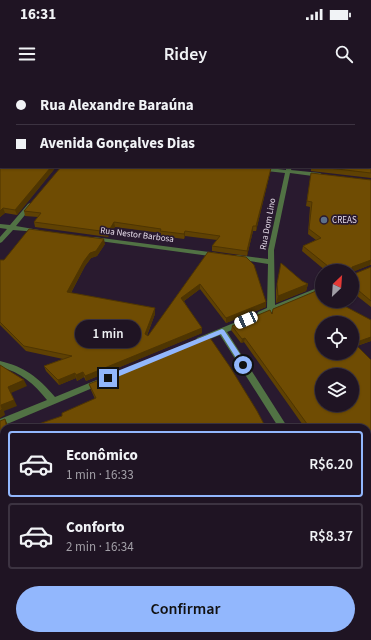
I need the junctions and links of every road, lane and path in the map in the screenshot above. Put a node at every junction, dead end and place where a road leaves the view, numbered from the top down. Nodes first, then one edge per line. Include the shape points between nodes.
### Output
1 (267, 168) edge
2 (288, 169) edge
3 (326, 176) edge
4 (34, 200) edge
5 (0, 226) edge
6 (11, 228) junction
7 (41, 232) edge
8 (87, 238) edge
9 (0, 241) edge
10 (225, 256) edge
11 (233, 257) edge
12 (271, 262) junction
13 (315, 291) edge
14 (271, 310) junction
15 (222, 331) junction
16 (189, 345) edge
17 (0, 364) edge
18 (110, 377) edge
19 (53, 400) junction
20 (0, 423) edge
21 (281, 424) edge

1 - 2 street
2 - 3 street
2 - 12 street, Rua Dom Lino via 271,250
4 - 6 street
5 - 6 street
6 - 7 street
6 - 9 street
8 - 10 street, Rua Nestor Barbosa
11 - 12 street
12 - 14 street, Rua Dom Lino
13 - 14 street
14 - 15 street
15 - 16 street
15 - 21 street
17 - 19 street via 20,370 36,380
18 - 19 street
19 - 20 street

